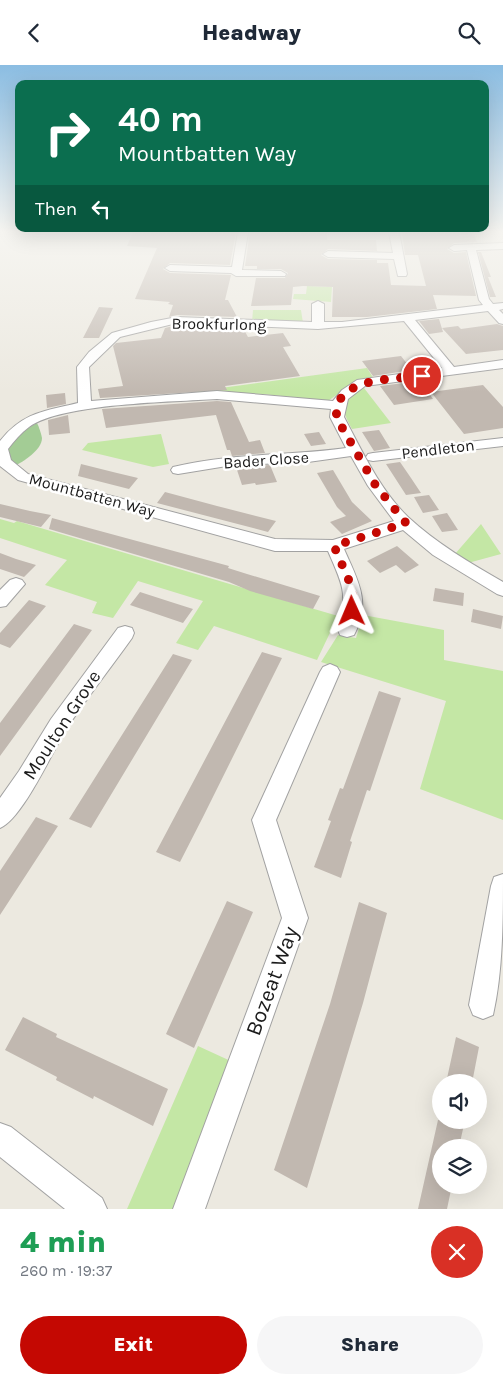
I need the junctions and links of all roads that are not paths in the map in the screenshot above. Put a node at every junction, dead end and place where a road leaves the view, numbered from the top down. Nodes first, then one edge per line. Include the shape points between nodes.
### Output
1 (480, 285) edge
2 (318, 304) dead end
3 (503, 306) edge
4 (485, 307) junction
5 (406, 318) junction
6 (503, 321) edge
7 (318, 326) junction
8 (503, 364) edge
9 (452, 372) junction
10 (85, 405) junction
11 (337, 405) junction
12 (503, 442) edge
13 (355, 451) junction
14 (373, 457) dead end
15 (178, 470) dead end
16 (406, 523) junction
17 (334, 546) junction
18 (16, 584) dead end
19 (503, 590) edge
20 (0, 600) edge
21 (347, 631) dead end
22 (125, 633) dead end
23 (330, 672) dead end
24 (0, 817) edge
25 (503, 886) edge
26 (483, 1005) dead end
27 (0, 1139) edge
28 (91, 1209) edge
29 (189, 1209) edge

1 - 4 street
2 - 7 street
3 - 4 street
4 - 5 street, Brookfurlong
4 - 6 street
5 - 7 street, Brookfurlong
5 - 9 street
7 - 10 street, Brookfurlong via 149,321 116,335 83,367
8 - 9 street
9 - 11 street via 362,383 346,392
10 - 11 street, Mountbatten Way via 217,395
10 - 17 street, Mountbatten Way via 24,423 1,449 4,462 23,477 275,545
11 - 13 street via 336,417
12 - 14 street, Pendleton
13 - 15 street, Bader Close via 233,461
13 - 16 street via 376,486
16 - 17 street, Mountbatten Way
16 - 19 street via 457,563
17 - 21 street via 353,590
18 - 20 street
22 - 24 street, Moulton Grove via 58,725
23 - 29 street, Bozeat Way via 264,820 295,918
25 - 26 street
27 - 28 street

